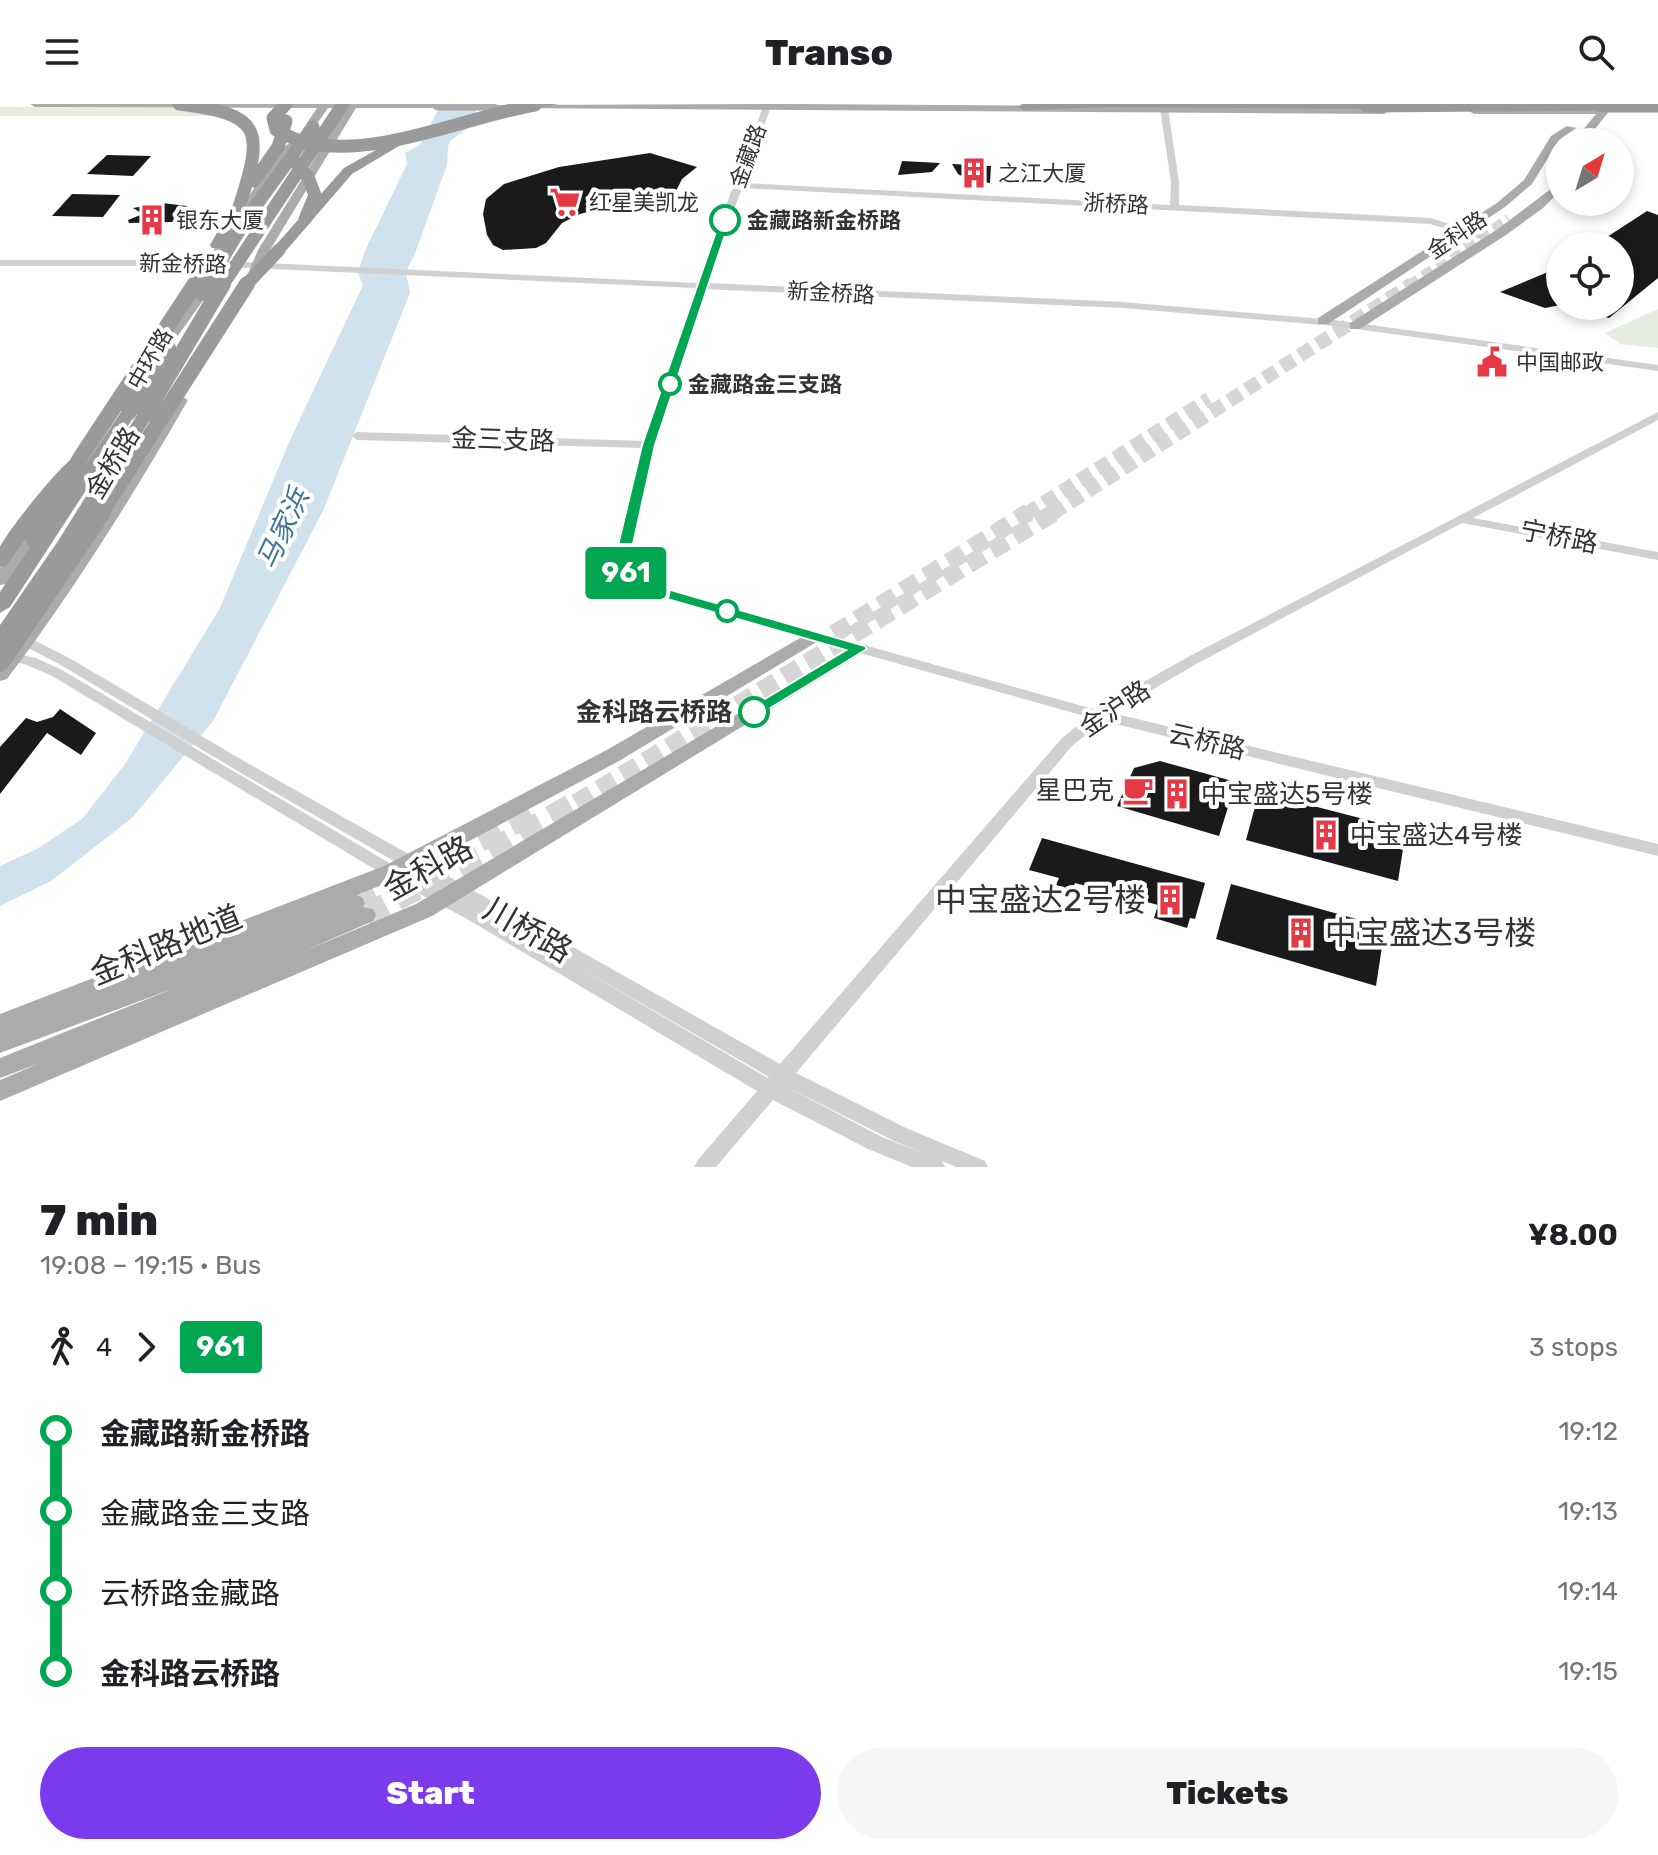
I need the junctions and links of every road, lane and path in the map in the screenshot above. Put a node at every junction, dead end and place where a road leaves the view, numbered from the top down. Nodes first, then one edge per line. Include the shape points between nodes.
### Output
1 (35, 104) edge
2 (179, 104) edge
3 (241, 104) edge
4 (286, 104) edge
5 (298, 104) edge
6 (326, 104) edge
7 (340, 104) edge
8 (353, 104) edge
9 (553, 104) edge
10 (1102, 104) edge
11 (1116, 104) edge
12 (438, 105) edge
13 (491, 105) edge
14 (767, 105) edge
15 (1191, 105) edge
16 (1243, 105) edge
17 (1366, 106) edge
18 (1557, 106) junction
19 (1024, 107) junction
20 (1587, 107) edge
21 (1658, 108) edge
22 (1164, 109) junction
23 (1262, 109) junction
24 (1607, 109) edge
25 (1577, 128) edge
26 (1593, 128) edge
27 (408, 137) junction
28 (300, 140) junction
29 (327, 146) junction
30 (1546, 153) edge
31 (1546, 176) edge
32 (739, 185) junction
33 (1546, 190) edge
34 (1546, 199) edge
35 (264, 203) junction
36 (240, 204) junction
37 (1174, 207) junction
38 (305, 219) junction
39 (242, 226) junction
40 (1465, 230) junction
41 (1491, 239) junction
42 (0, 256) edge
43 (222, 260) junction
44 (257, 260) junction
45 (0, 263) edge
46 (702, 283) junction
47 (194, 287) junction
48 (1326, 319) junction
49 (1360, 324) junction
50 (1658, 361) edge
51 (1658, 368) edge
52 (1658, 415) edge
53 (357, 436) dead end
54 (649, 445) junction
55 (81, 457) junction
56 (1460, 519) junction
57 (1658, 556) edge
58 (0, 561) edge
59 (625, 572) joint
60 (8, 582) edge
61 (0, 607) edge
62 (814, 636) junction
63 (0, 641) edge
64 (860, 649) junction
65 (11, 654) edge
66 (0, 675) edge
67 (1098, 715) junction
68 (1658, 850) edge
69 (400, 867) junction
70 (451, 894) junction
71 (359, 909) joint
72 (0, 1024) edge
73 (0, 1043) edge
74 (0, 1068) edge
75 (776, 1082) junction
76 (0, 1091) edge
77 (704, 1167) edge
78 (935, 1167) edge
79 (978, 1167) edge

1 - 6 main road
2 - 36 highway, bridge via 226,113 250,131 254,155
3 - 38 highway, bridge via 314,187 315,203
4 - 27 highway, bridge via 273,124 285,136 302,141 350,145
5 - 36 highway, bridge via 278,147
6 - 7 main road
6 - 28 main road, 金桥路
6 - 39 highway, 中环路, bridge
7 - 8 main road
7 - 29 main road via 319,136
7 - 63 highway, 中环路, bridge
8 - 12 main road
8 - 29 main road, 金桥路
9 - 27 highway, bridge via 485,113
10 - 11 highway
11 - 15 highway
11 - 19 highway
12 - 13 main road, bridge
13 - 14 main road
14 - 19 main road
14 - 32 street, 金藏路
15 - 16 highway
15 - 23 highway
16 - 17 highway
17 - 18 highway, bridge
18 - 21 highway, bridge
18 - 24 highway, bridge
19 - 22 main road
20 - 23 main road
20 - 24 main road
20 - 25 main road, 金科路
21 - 24 main road
22 - 23 main road
22 - 37 street
24 - 26 main road, 金科路
27 - 38 highway, bridge via 348,171
28 - 35 main road, 金桥路
28 - 43 main road, 金桥路 via 283,152
29 - 44 main road, 金桥路
30 - 40 main road, 金科路 via 1528,182
31 - 33 main road via 1503,218
32 - 37 street, 浙桥路
32 - 46 street, 金藏路
34 - 41 main road, 金科路
35 - 43 main road, 金桥路
35 - 44 main road via 271,215 248,253
36 - 47 highway, bridge
37 - 40 street, 浙桥路 via 1431,221
38 - 65 highway, bridge via 249,280
39 - 47 highway, bridge
39 - 60 highway, 中环路, bridge via 121,425
40 - 41 street, 浙桥路
40 - 48 main road, 金科路
41 - 49 main road, 金科路
42 - 43 street, 新金桥路
43 - 44 street, 新金桥路
43 - 45 street, 新金桥路
43 - 60 main road, 金桥路
44 - 46 street, 新金桥路
44 - 65 main road, 金桥路 via 118,508
46 - 48 street, 新金桥路
46 - 54 street, 金藏路
47 - 55 highway, bridge
48 - 49 street, 新金桥路
49 - 50 street, 新金桥路
49 - 51 street, 新金桥路
52 - 56 street, 金沪路
53 - 54 street, 金三支路
54 - 59 street, 金藏路 via 622,552
55 - 58 highway, bridge
55 - 60 highway, bridge
56 - 57 street, 宁桥路
56 - 67 street, 金沪路
59 - 62 street, 云桥路 via 658,592
60 - 61 highway, 中环路
62 - 64 street, 云桥路
62 - 69 main road, 金科路 via 612,756
63 - 65 street, 川桥路
64 - 67 street, 云桥路
64 - 70 main road, 金科路
65 - 66 main road, 金桥路
65 - 69 street, 川桥路 via 120,703
67 - 68 street, 云桥路
67 - 75 street, 金沪路 via 1067,742
69 - 70 street, 川桥路
69 - 72 main road, 金科路
70 - 75 street, 川桥路
70 - 76 main road, 金科路
71 - 73 main road, 金科路地道
71 - 74 main road, 金科路 via 130,1018
75 - 77 street, 金沪路
75 - 78 street, 川桥路 via 875,1143
75 - 79 street, 川桥路

